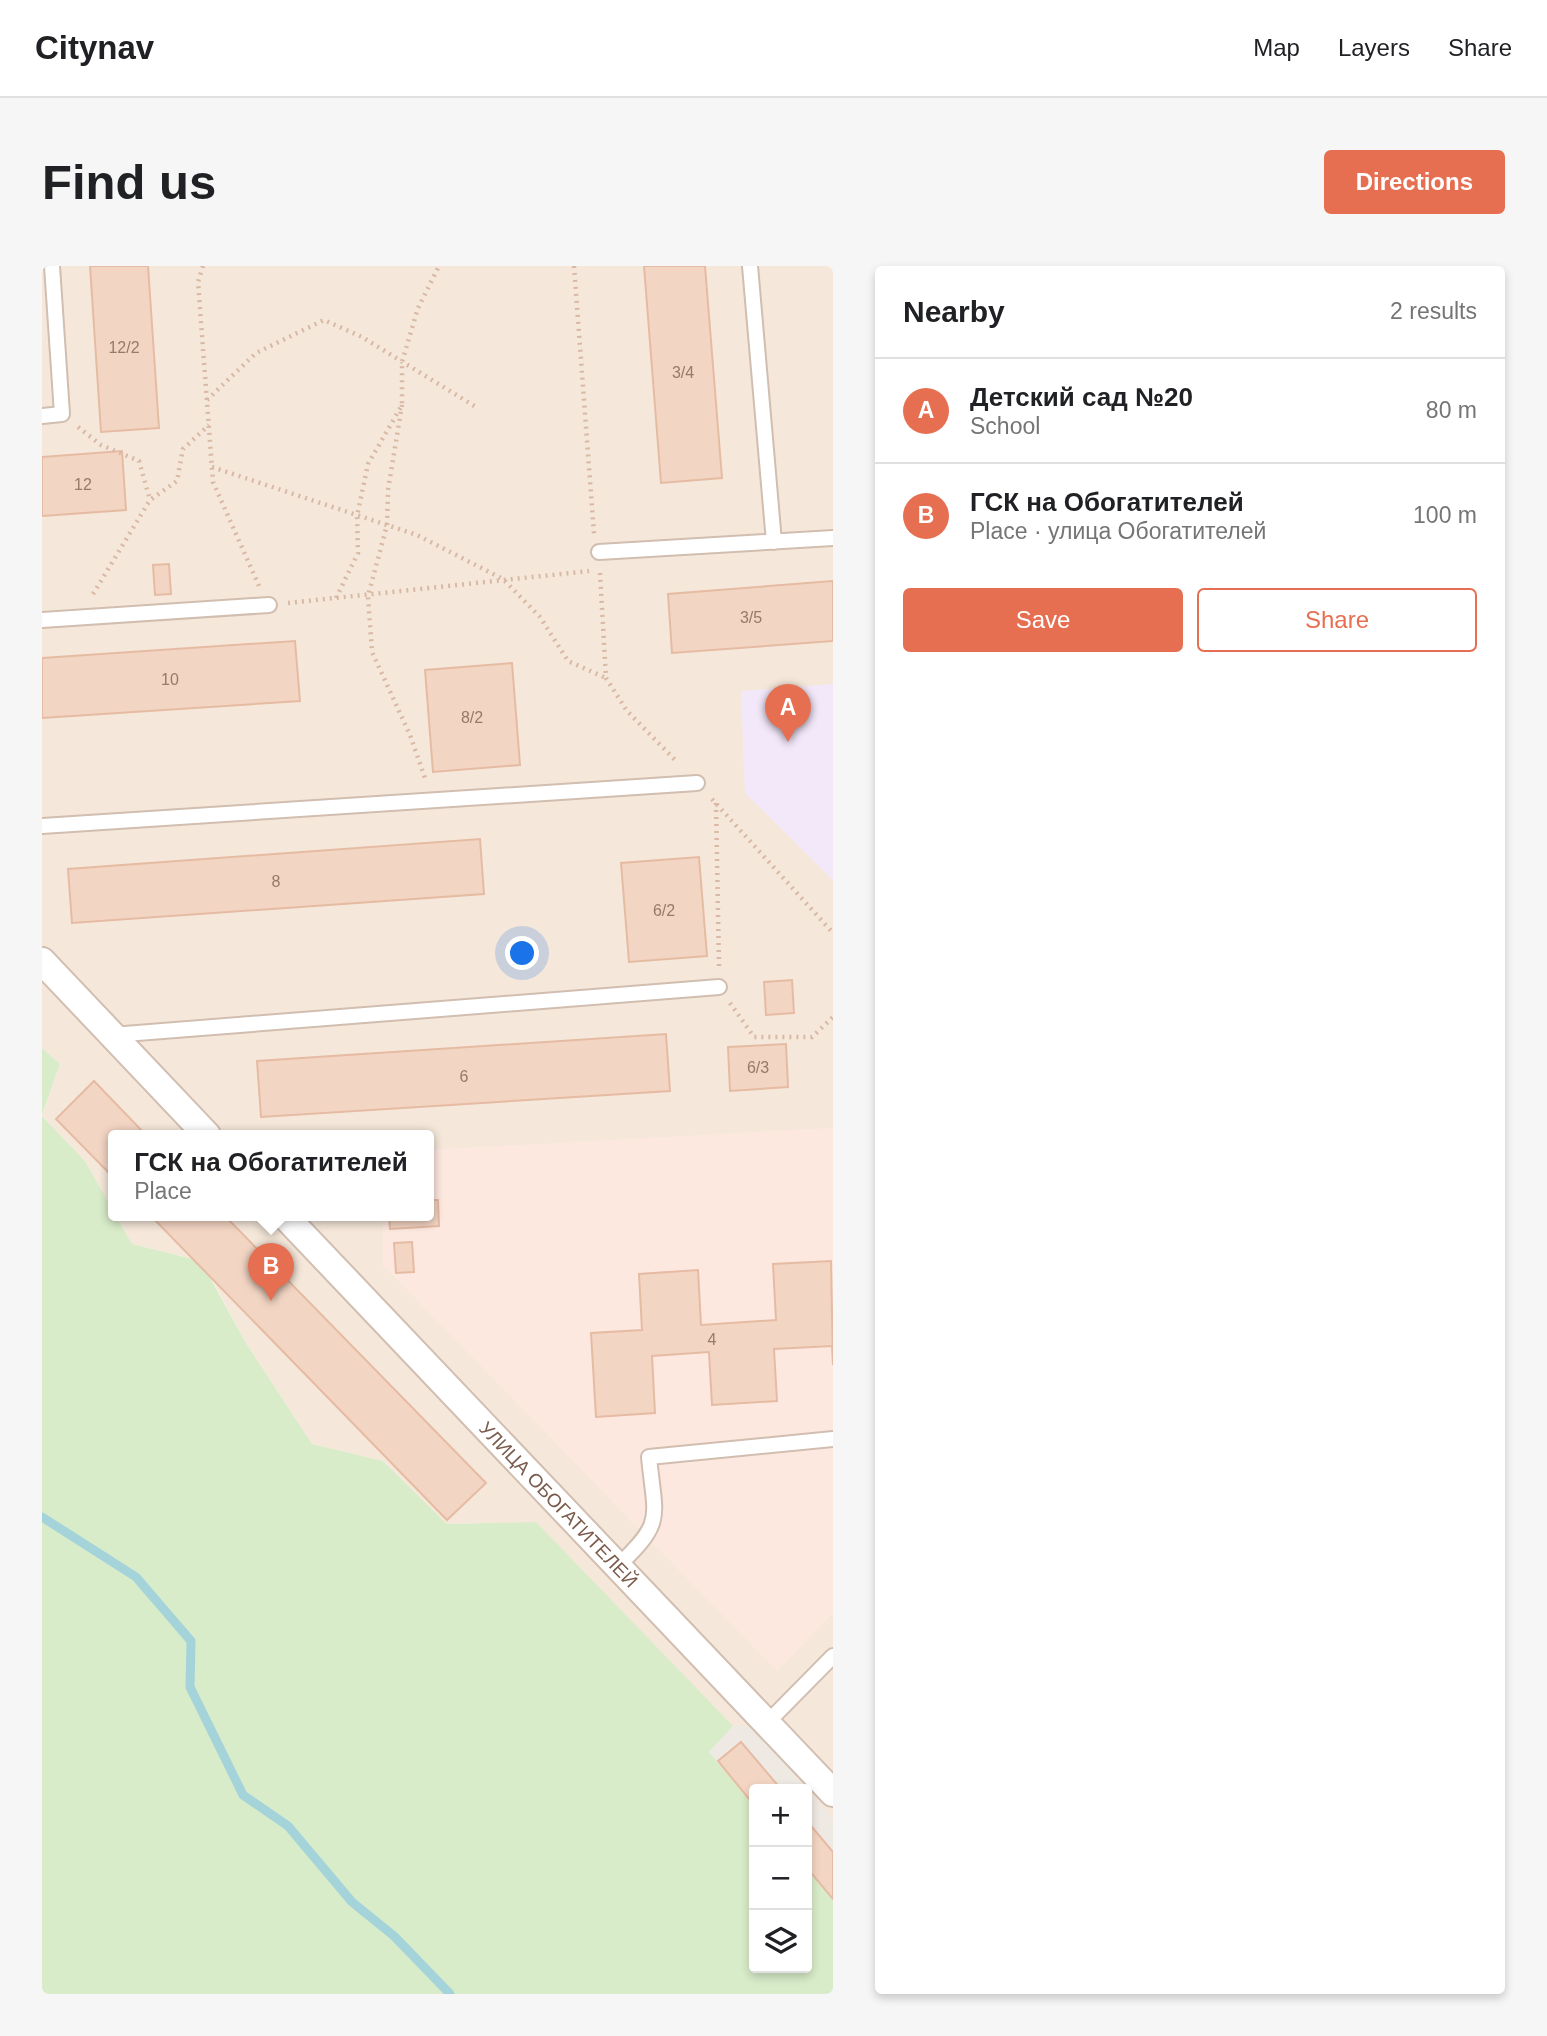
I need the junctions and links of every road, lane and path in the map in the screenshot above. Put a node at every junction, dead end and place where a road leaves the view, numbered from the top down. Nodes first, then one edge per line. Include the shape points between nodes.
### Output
1 (52, 266) edge
2 (203, 266) edge
3 (439, 266) edge
4 (575, 266) edge
5 (750, 266) edge
6 (402, 362) junction
7 (207, 400) junction
8 (402, 405) junction
9 (476, 407) dead end
10 (62, 414) junction
11 (42, 416) edge
12 (209, 425) junction
13 (212, 467) junction
14 (150, 500) junction
15 (357, 516) junction
16 (387, 525) junction
17 (833, 538) edge
18 (774, 542) junction
19 (599, 552) joint
20 (503, 579) junction
21 (368, 596) junction
22 (336, 599) junction
23 (269, 605) junction
24 (77, 618) junction
25 (42, 620) edge
26 (606, 678) junction
27 (697, 783) junction
28 (431, 799) junction
29 (716, 803) junction
30 (42, 827) edge
31 (833, 933) edge
32 (42, 961) edge
33 (719, 987) junction
34 (833, 1017) edge
35 (112, 1035) junction
36 (202, 1130) edge
37 (290, 1221) edge
38 (833, 1439) edge
39 (618, 1566) junction
40 (833, 1656) edge
41 (766, 1723) junction
42 (833, 1793) edge

1 - 10 lane
2 - 7 path via 198,282
3 - 6 path via 418,308
4 - 19 path via 592,523
5 - 18 lane
6 - 7 path via 324,320 256,353
6 - 8 path
6 - 9 path
7 - 12 path
8 - 15 path via 368,464
8 - 16 path
10 - 11 lane
10 - 14 path via 101,445 139,461
12 - 13 path
12 - 14 path via 183,449 177,481
13 - 15 path
13 - 23 path via 213,482 235,536
14 - 24 path
15 - 16 path
15 - 22 path via 358,553
16 - 20 path via 417,534
16 - 21 path
17 - 18 lane
18 - 19 lane
20 - 21 path
20 - 26 path via 540,617 568,660
20 - 26 path via 600,569
21 - 22 path
21 - 28 path via 372,652 410,735
22 - 23 path
23 - 24 lane
24 - 25 lane
26 - 27 path via 627,711
27 - 28 lane
27 - 29 path
28 - 30 lane
29 - 31 path
29 - 33 path
32 - 35 street
33 - 34 path via 754,1037 812,1037
33 - 35 lane
35 - 36 street
37 - 39 street, УЛИЦА ОБОГАТИТЕЛЕЙ
38 - 39 lane via 649,1457 655,1517 648,1538
39 - 41 street, УЛИЦА ОБОГАТИТЕЛЕЙ
40 - 41 lane
41 - 42 street, УЛИЦА ОБОГАТИТЕЛЕЙ

